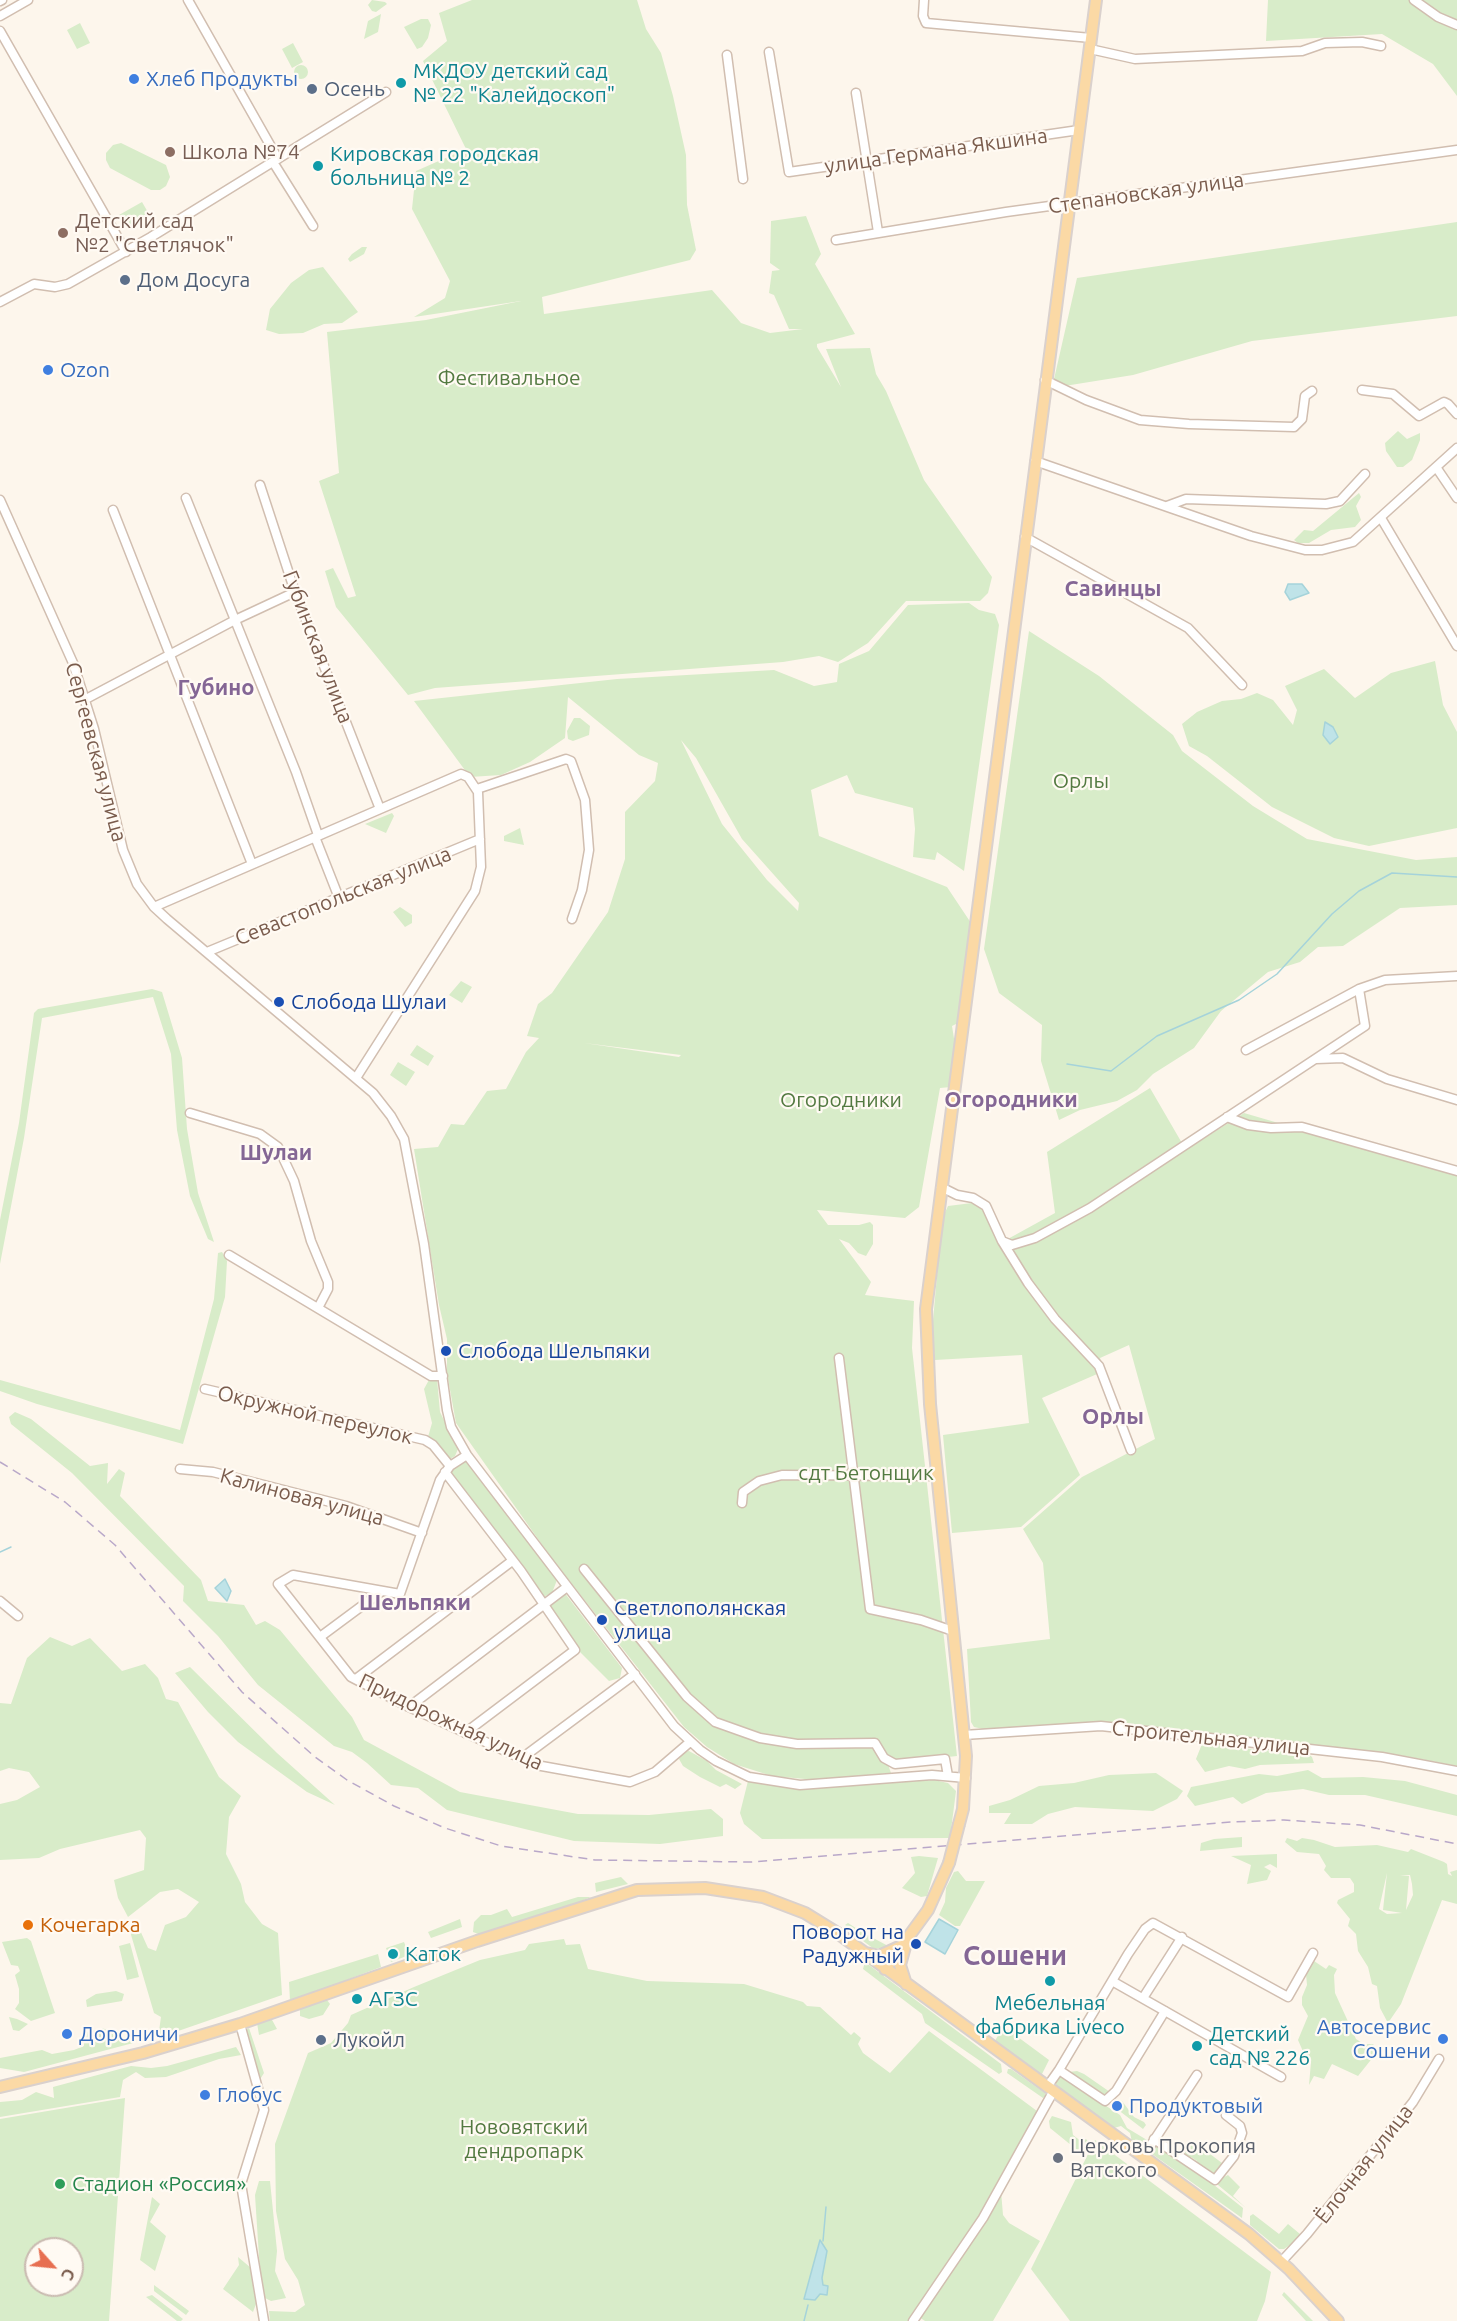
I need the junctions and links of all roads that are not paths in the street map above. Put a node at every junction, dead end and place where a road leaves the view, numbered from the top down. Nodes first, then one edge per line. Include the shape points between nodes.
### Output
1 (28, 0) edge
2 (188, 0) edge
3 (924, 0) edge
4 (1096, 0) edge
5 (1414, 0) edge
6 (0, 16) edge
7 (1457, 25) edge
8 (0, 31) edge
9 (1090, 43) junction
10 (1381, 46) dead end
11 (770, 52) dead end
12 (727, 55) dead end
13 (386, 92) dead end
14 (856, 93) dead end
15 (1079, 130) junction
16 (1457, 150) edge
17 (276, 161) junction
18 (866, 162) junction
19 (743, 179) dead end
20 (1069, 203) junction
21 (313, 226) dead end
22 (878, 232) junction
23 (836, 240) dead end
24 (126, 252) junction
25 (0, 302) edge
26 (1045, 380) junction
27 (1362, 390) dead end
28 (1312, 391) dead end
29 (1457, 414) edge
30 (1457, 448) edge
31 (1035, 461) junction
32 (1436, 467) junction
33 (1365, 474) dead end
34 (260, 485) dead end
35 (186, 498) dead end
36 (1457, 498) edge
37 (0, 500) edge
38 (1167, 506) junction
39 (113, 510) dead end
40 (1381, 518) junction
41 (1025, 537) junction
42 (295, 592) junction
43 (234, 620) junction
44 (1457, 646) edge
45 (171, 655) junction
46 (1242, 685) dead end
47 (86, 699) junction
48 (477, 789) junction
49 (380, 809) junction
50 (316, 836) junction
51 (480, 839) junction
52 (252, 864) junction
53 (339, 898) junction
54 (154, 907) junction
55 (572, 919) dead end
56 (207, 952) junction
57 (1457, 976) edge
58 (1359, 989) junction
59 (1246, 1050) dead end
60 (1316, 1059) junction
61 (356, 1078) junction
62 (1457, 1100) edge
63 (190, 1113) dead end
64 (1227, 1118) junction
65 (1457, 1171) edge
66 (941, 1188) junction
67 (1002, 1241) junction
68 (229, 1255) dead end
69 (318, 1308) junction
70 (839, 1358) dead end
71 (443, 1376) junction
72 (205, 1389) dead end
73 (1131, 1450) dead end
74 (467, 1455) junction
75 (180, 1469) dead end
76 (447, 1469) junction
77 (937, 1476) junction
78 (855, 1477) junction
79 (742, 1503) dead end
80 (422, 1533) junction
81 (512, 1561) junction
82 (584, 1569) dead end
83 (567, 1587) junction
84 (382, 1591) junction
85 (0, 1601) edge
86 (544, 1604) junction
87 (18, 1616) dead end
88 (953, 1631) junction
89 (320, 1637) junction
90 (634, 1674) junction
91 (356, 1679) junction
92 (408, 1707) junction
93 (465, 1733) junction
94 (964, 1735) junction
95 (690, 1742) junction
96 (522, 1758) junction
97 (1457, 1771) edge
98 (948, 1776) junction
99 (966, 1778) junction
100 (1182, 1937) junction
101 (908, 1939) junction
102 (865, 1953) junction
103 (1313, 1953) dead end
104 (885, 1969) junction
105 (1112, 1981) junction
106 (907, 1985) junction
107 (1143, 1998) junction
108 (1165, 2011) junction
109 (240, 2024) junction
110 (1439, 2060) dead end
111 (1059, 2070) junction
112 (1197, 2075) dead end
113 (1281, 2077) dead end
114 (0, 2087) edge
115 (1050, 2090) junction
116 (1226, 2115) dead end
117 (1154, 2139) junction
118 (1143, 2157) junction
119 (1281, 2262) junction
120 (264, 2321) edge
121 (913, 2321) edge
122 (1338, 2321) edge

1 - 6 street
2 - 17 street
3 - 9 street via 926,23
4 - 9 main road
5 - 7 street
8 - 24 street
9 - 10 street via 1135,58 1302,51 1325,43
9 - 15 main road
11 - 18 street, улица Германа Якшина via 789,172
12 - 19 street
13 - 17 street
14 - 18 street
15 - 18 street, улица Германа Якшина
15 - 20 main road
16 - 20 street, Степановская улица
17 - 21 street
17 - 24 street
18 - 22 street
20 - 22 street, Степановская улица
20 - 26 main road
22 - 23 street, Степановская улица
24 - 25 street via 68,284 34,284
26 - 28 street via 1140,420 1189,424 1294,427 1302,419 1305,396
26 - 31 main road
27 - 29 street via 1393,394 1419,416 1444,402
30 - 32 street
31 - 38 street
31 - 41 main road
32 - 36 street
32 - 40 street
33 - 38 street via 1340,501 1326,504 1186,499
34 - 42 street, Губинская улица
35 - 43 street
37 - 47 street, Сергеевская улица
38 - 40 street via 1251,536 1305,550 1353,542
39 - 45 street
40 - 44 street
41 - 46 street via 1188,628
41 - 66 main road
42 - 43 street
42 - 49 street, Губинская улица
43 - 45 street
43 - 50 street
45 - 47 street
45 - 52 street
47 - 54 street, Сергеевская улица via 128,868
48 - 49 street via 461,774
48 - 51 street
48 - 55 street via 566,759 571,761 585,800 589,850
49 - 50 street
50 - 52 street
50 - 53 street
51 - 53 street, Севастопольская улица
51 - 61 street via 481,867 471,900
52 - 54 street
53 - 56 street, Севастопольская улица
54 - 56 street, Сергеевская улица
56 - 61 street, Сергеевская улица
57 - 58 street via 1385,980
58 - 59 street
58 - 60 street via 1365,1026
60 - 62 street via 1344,1058 1387,1079
60 - 64 street
61 - 71 street, Сергеевская улица via 386,1108 404,1139
63 - 69 street via 260,1134 278,1147 294,1181 311,1241 328,1282
64 - 65 street via 1271,1128 1302,1127
64 - 67 street via 1090,1208 1023,1243 1012,1245
66 - 67 street via 986,1206
66 - 77 main road via 926,1309 928,1386
67 - 73 street via 1055,1319 1099,1366
68 - 69 street
69 - 71 street via 431,1376
70 - 78 street
71 - 74 street, Сергеевская улица via 451,1426
72 - 76 street, Окружной переулок via 425,1440 433,1444
74 - 76 street
74 - 83 street, Сергеевская улица
75 - 80 street, Калиновая улица via 213,1473 345,1506
76 - 80 street
76 - 81 street, Окружной переулок
77 - 78 street
77 - 88 main road
78 - 79 street via 783,1475 759,1481 742,1492
78 - 88 street via 870,1609
80 - 84 street via 400,1594
81 - 86 street, Окружной переулок
81 - 91 street
82 - 98 street via 687,1697 715,1722 760,1738 797,1744 875,1743 884,1758 895,1764 945,1759
83 - 86 street
83 - 90 street, Сергеевская улица
84 - 89 street
84 - 89 street, Придорожная улица via 293,1575 278,1584
85 - 87 street
86 - 92 street
86 - 93 street, Окружной переулок via 575,1650
88 - 94 main road
89 - 91 street, Придорожная улица
90 - 95 street, Сергеевская улица
90 - 96 street
91 - 92 street, Придорожная улица
92 - 93 street, Придорожная улица
93 - 96 street, Придорожная улица
94 - 97 street, Строительная улица via 1101,1726 1382,1757
94 - 99 main road
95 - 96 street, Придорожная улица via 655,1772 624,1783 536,1765
95 - 98 street, Сергеевская улица via 738,1773 781,1783 819,1785
98 - 99 street, Сергеевская улица
99 - 101 main road, bridge via 949,1863 928,1910
100 - 103 street via 1288,1997
100 - 105 street via 1153,1923 1145,1929
100 - 107 street
101 - 102 main road via 887,1954
101 - 104 main road
101 - 106 main road via 900,1965
102 - 104 main road
102 - 109 main road via 819,1920 763,1897 705,1888 638,1890
104 - 106 main road
105 - 107 street
105 - 111 street
106 - 115 main road
107 - 108 street
108 - 111 street via 1116,2091 1105,2101
108 - 113 street
109 - 114 main road via 143,2053
109 - 120 street via 264,2110 241,2184
110 - 119 street, Ёлочная улица via 1413,2102
111 - 115 street
112 - 117 street
115 - 118 main road
115 - 121 street via 983,2218
116 - 117 street via 1240,2126 1242,2133 1234,2156 1215,2181
117 - 118 street
118 - 119 main road
119 - 122 main road

